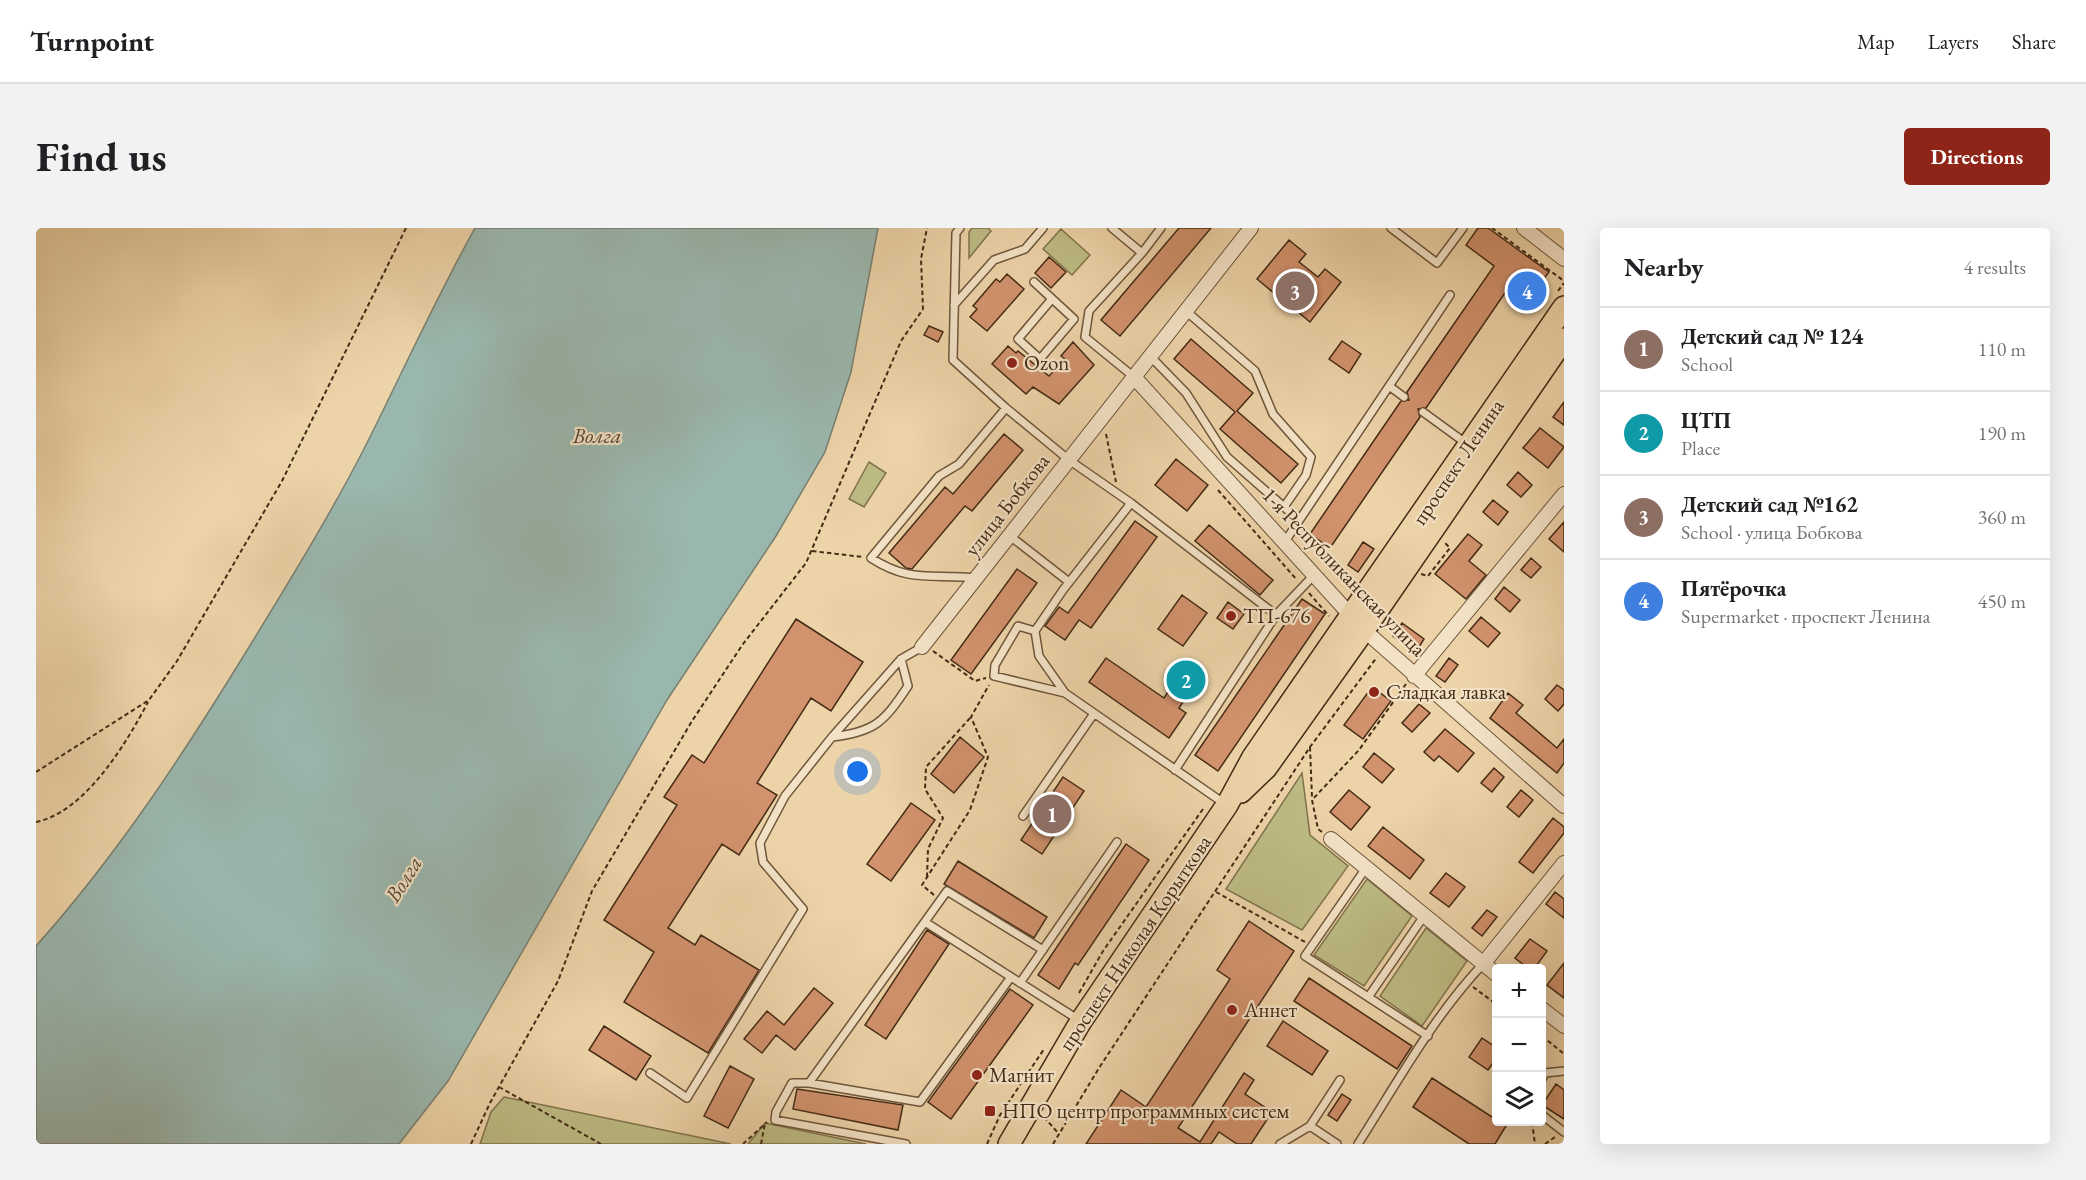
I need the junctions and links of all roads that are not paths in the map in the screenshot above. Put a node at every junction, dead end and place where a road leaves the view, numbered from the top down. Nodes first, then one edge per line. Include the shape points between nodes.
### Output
1 (960, 228) edge
2 (1043, 228) edge
3 (1112, 228) edge
4 (1161, 228) edge
5 (1251, 228) edge
6 (1391, 228) edge
7 (1463, 228) edge
8 (1524, 228) edge
9 (1142, 253) junction
10 (1564, 259) edge
11 (1034, 282) dead end
12 (1450, 295) dead end
13 (1051, 300) junction
14 (954, 305) junction
15 (1564, 307) edge
16 (1186, 310) junction
17 (1074, 319) junction
18 (1088, 325) junction
19 (1564, 339) edge
20 (1150, 356) junction
21 (1134, 377) junction
22 (1389, 387) junction
23 (1404, 397) dead end
24 (1006, 408) junction
25 (1424, 412) dead end
26 (1470, 446) junction
27 (1069, 460) junction
28 (1564, 494) edge
29 (1131, 503) junction
30 (1284, 507) junction
31 (1299, 520) junction
32 (1010, 536) junction
33 (1284, 543) junction
34 (1314, 575) junction
35 (976, 578) junction
36 (1069, 582) junction
37 (1276, 615) junction
38 (1349, 621) junction
39 (1035, 631) junction
40 (923, 646) joint
41 (901, 659) junction
42 (1414, 676) junction
43 (1065, 693) junction
44 (1093, 715) junction
45 (832, 737) junction
46 (1175, 770) junction
47 (1227, 805) junction
48 (1564, 806) edge
49 (1023, 816) dead end
50 (1331, 838) road end
51 (1117, 842) dead end
52 (1564, 863) edge
53 (1366, 868) junction
54 (1424, 916) junction
55 (925, 922) junction
56 (1043, 950) junction
57 (1483, 964) junction
58 (1492, 970) edge
59 (1011, 977) junction
60 (1020, 983) junction
61 (1369, 996) junction
62 (1546, 1012) edge
63 (1081, 1021) junction
64 (1564, 1026) edge
65 (1428, 1036) junction
66 (1564, 1071) edge
67 (650, 1073) dead end
68 (1546, 1073) edge
69 (1340, 1080) dead end
70 (809, 1083) junction
71 (1546, 1118) edge
72 (1310, 1126) junction
73 (1564, 1132) edge
74 (906, 1144) edge
75 (1009, 1144) edge
76 (1280, 1144) edge
77 (1337, 1144) edge
78 (1358, 1144) edge

1 - 14 lane via 956,232
2 - 14 lane via 1025,249 994,260
3 - 9 lane
4 - 9 lane
5 - 16 street, улица Бобкова
6 - 7 lane via 1437,263
8 - 10 street
9 - 18 lane via 1089,311
11 - 13 lane
12 - 22 lane
13 - 17 lane
13 - 17 lane via 1018,339 1040,359
14 - 24 lane via 953,360
15 - 26 main road, проспект Ленина
16 - 20 street, улица Бобкова
16 - 30 lane via 1255,371 1273,414 1311,457 1306,475
17 - 18 lane
18 - 21 lane via 1086,337
19 - 38 main road, проспект Ленина
20 - 21 street, улица Бобкова
20 - 30 lane via 1186,393 1227,457
21 - 27 street, улица Бобкова
21 - 33 street, 1-я Республиканская улица
22 - 23 lane
22 - 31 lane
24 - 27 lane
24 - 35 lane via 959,464 939,476 871,558 916,578
25 - 26 lane
26 - 38 main road, проспект Ленина
27 - 29 lane
27 - 32 street, улица Бобкова
28 - 42 street
29 - 36 lane
29 - 37 lane
30 - 31 lane
31 - 33 lane
32 - 35 street, улица Бобкова
32 - 36 lane
33 - 34 street, 1-я Республиканская улица
34 - 37 lane
34 - 38 street, 1-я Республиканская улица
35 - 40 street, улица Бобкова
36 - 39 lane
37 - 46 lane
38 - 42 street, 1-я Республиканская улица
38 - 47 main road, проспект Николая Корыткова via 1266,768
39 - 43 lane via 1039,656
39 - 43 lane via 1018,626 994,665 994,676
40 - 41 lane, улица Бобкова
41 - 45 lane, улица Бобкова
41 - 45 lane via 908,686 878,724 860,734
42 - 48 street, 1-я Республиканская улица
43 - 44 lane
44 - 46 lane
44 - 49 lane
45 - 67 lane, улица Бобкова via 785,796 760,843 763,862 803,909 687,1098
46 - 47 lane
47 - 63 main road, проспект Николая Корыткова
50 - 53 street
51 - 56 lane
52 - 57 street
53 - 54 street
53 - 61 lane via 1305,956
54 - 57 street
54 - 61 lane
55 - 56 lane via 947,891
55 - 59 lane
55 - 70 lane
56 - 60 lane
57 - 58 street
57 - 65 lane
59 - 60 lane
59 - 70 lane via 920,1102
60 - 63 lane
61 - 65 lane
62 - 64 street
63 - 75 main road, проспект Николая Корыткова
65 - 78 lane
66 - 68 lane
69 - 72 lane
70 - 74 lane via 792,1083 775,1120
71 - 73 lane
72 - 76 lane
72 - 77 lane

